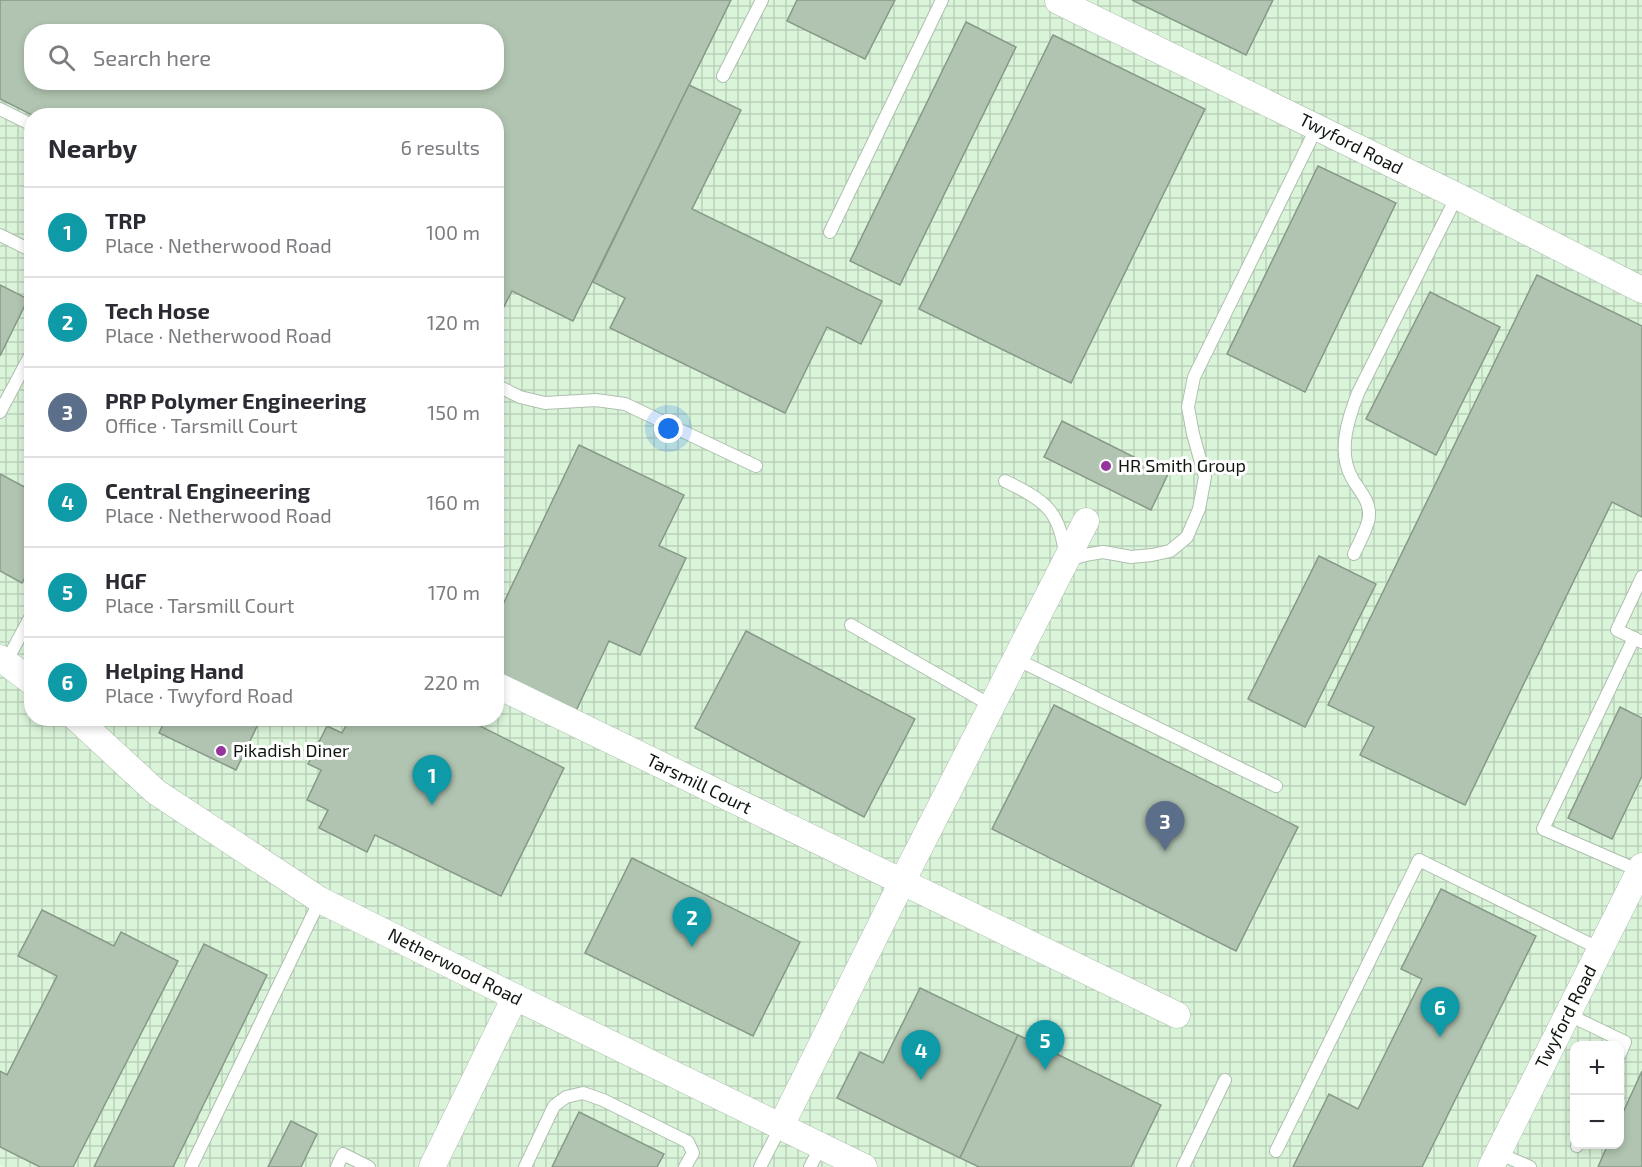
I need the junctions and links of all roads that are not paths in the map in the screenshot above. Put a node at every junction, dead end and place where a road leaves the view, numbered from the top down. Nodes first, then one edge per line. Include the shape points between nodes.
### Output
1 (762, 0) edge
2 (942, 0) edge
3 (1057, 0) edge
4 (723, 76) dead end
5 (0, 109) edge
6 (24, 121) edge
7 (1317, 127) junction
8 (1457, 196) junction
9 (830, 232) dead end
10 (0, 235) edge
11 (24, 246) edge
12 (1642, 290) edge
13 (24, 367) edge
14 (504, 390) edge
15 (0, 412) edge
16 (756, 466) dead end
17 (1005, 481) dead end
18 (1086, 521) dead end
19 (1354, 555) dead end
20 (1066, 561) junction
21 (1642, 577) edge
22 (851, 625) dead end
23 (24, 627) edge
24 (1638, 640) edge
25 (1016, 659) junction
26 (3, 660) edge
27 (24, 676) edge
28 (504, 689) edge
29 (992, 706) junction
30 (85, 726) edge
31 (1276, 786) dead end
32 (1641, 870) edge
33 (902, 882) junction
34 (320, 900) junction
35 (1600, 949) junction
36 (515, 997) junction
37 (1567, 1014) junction
38 (1177, 1015) dead end
39 (1623, 1041) edge
40 (1225, 1080) dead end
41 (781, 1126) junction
42 (1276, 1151) dead end
43 (816, 1156) edge
44 (1494, 1160) edge
45 (191, 1167) edge
46 (337, 1167) edge
47 (369, 1167) edge
48 (432, 1167) edge
49 (525, 1167) edge
50 (685, 1167) edge
51 (759, 1167) edge
52 (864, 1167) edge
53 (1184, 1167) edge
54 (1530, 1167) edge

1 - 4 lane
2 - 9 lane
3 - 7 street, Twyford Road
5 - 6 lane
7 - 8 street, Twyford Road
7 - 20 lane via 1194,377 1188,406 1205,477 1199,509 1187,537 1170,551 1152,555 1131,557 1103,552
8 - 12 street, Twyford Road
8 - 19 lane via 1349,418 1345,465 1365,496 1370,517
10 - 11 lane
13 - 15 lane
14 - 16 lane via 545,403 596,399 625,404
17 - 20 lane via 1049,507 1063,534
18 - 20 street
20 - 25 street
21 - 24 lane via 1617,630
22 - 29 lane
23 - 26 lane
24 - 32 lane via 1543,829
25 - 29 street
25 - 31 lane
26 - 27 street
28 - 33 street, Tarsmill Court
29 - 33 street
30 - 34 street, Netherwood Road via 156,792
32 - 35 street, Twyford Road
33 - 38 street, Tarsmill Court
33 - 41 street
34 - 36 street, Netherwood Road
34 - 45 lane
35 - 37 street, Twyford Road
35 - 42 lane via 1419,860
36 - 41 street, Netherwood Road
36 - 48 street
37 - 39 lane
37 - 44 street, Twyford Road
40 - 53 lane
41 - 43 street, Netherwood Road
41 - 51 lane
43 - 52 street, Netherwood Road
44 - 54 lane
46 - 47 lane via 343,1154
49 - 50 lane via 554,1106 566,1097 583,1093 688,1142 693,1153

